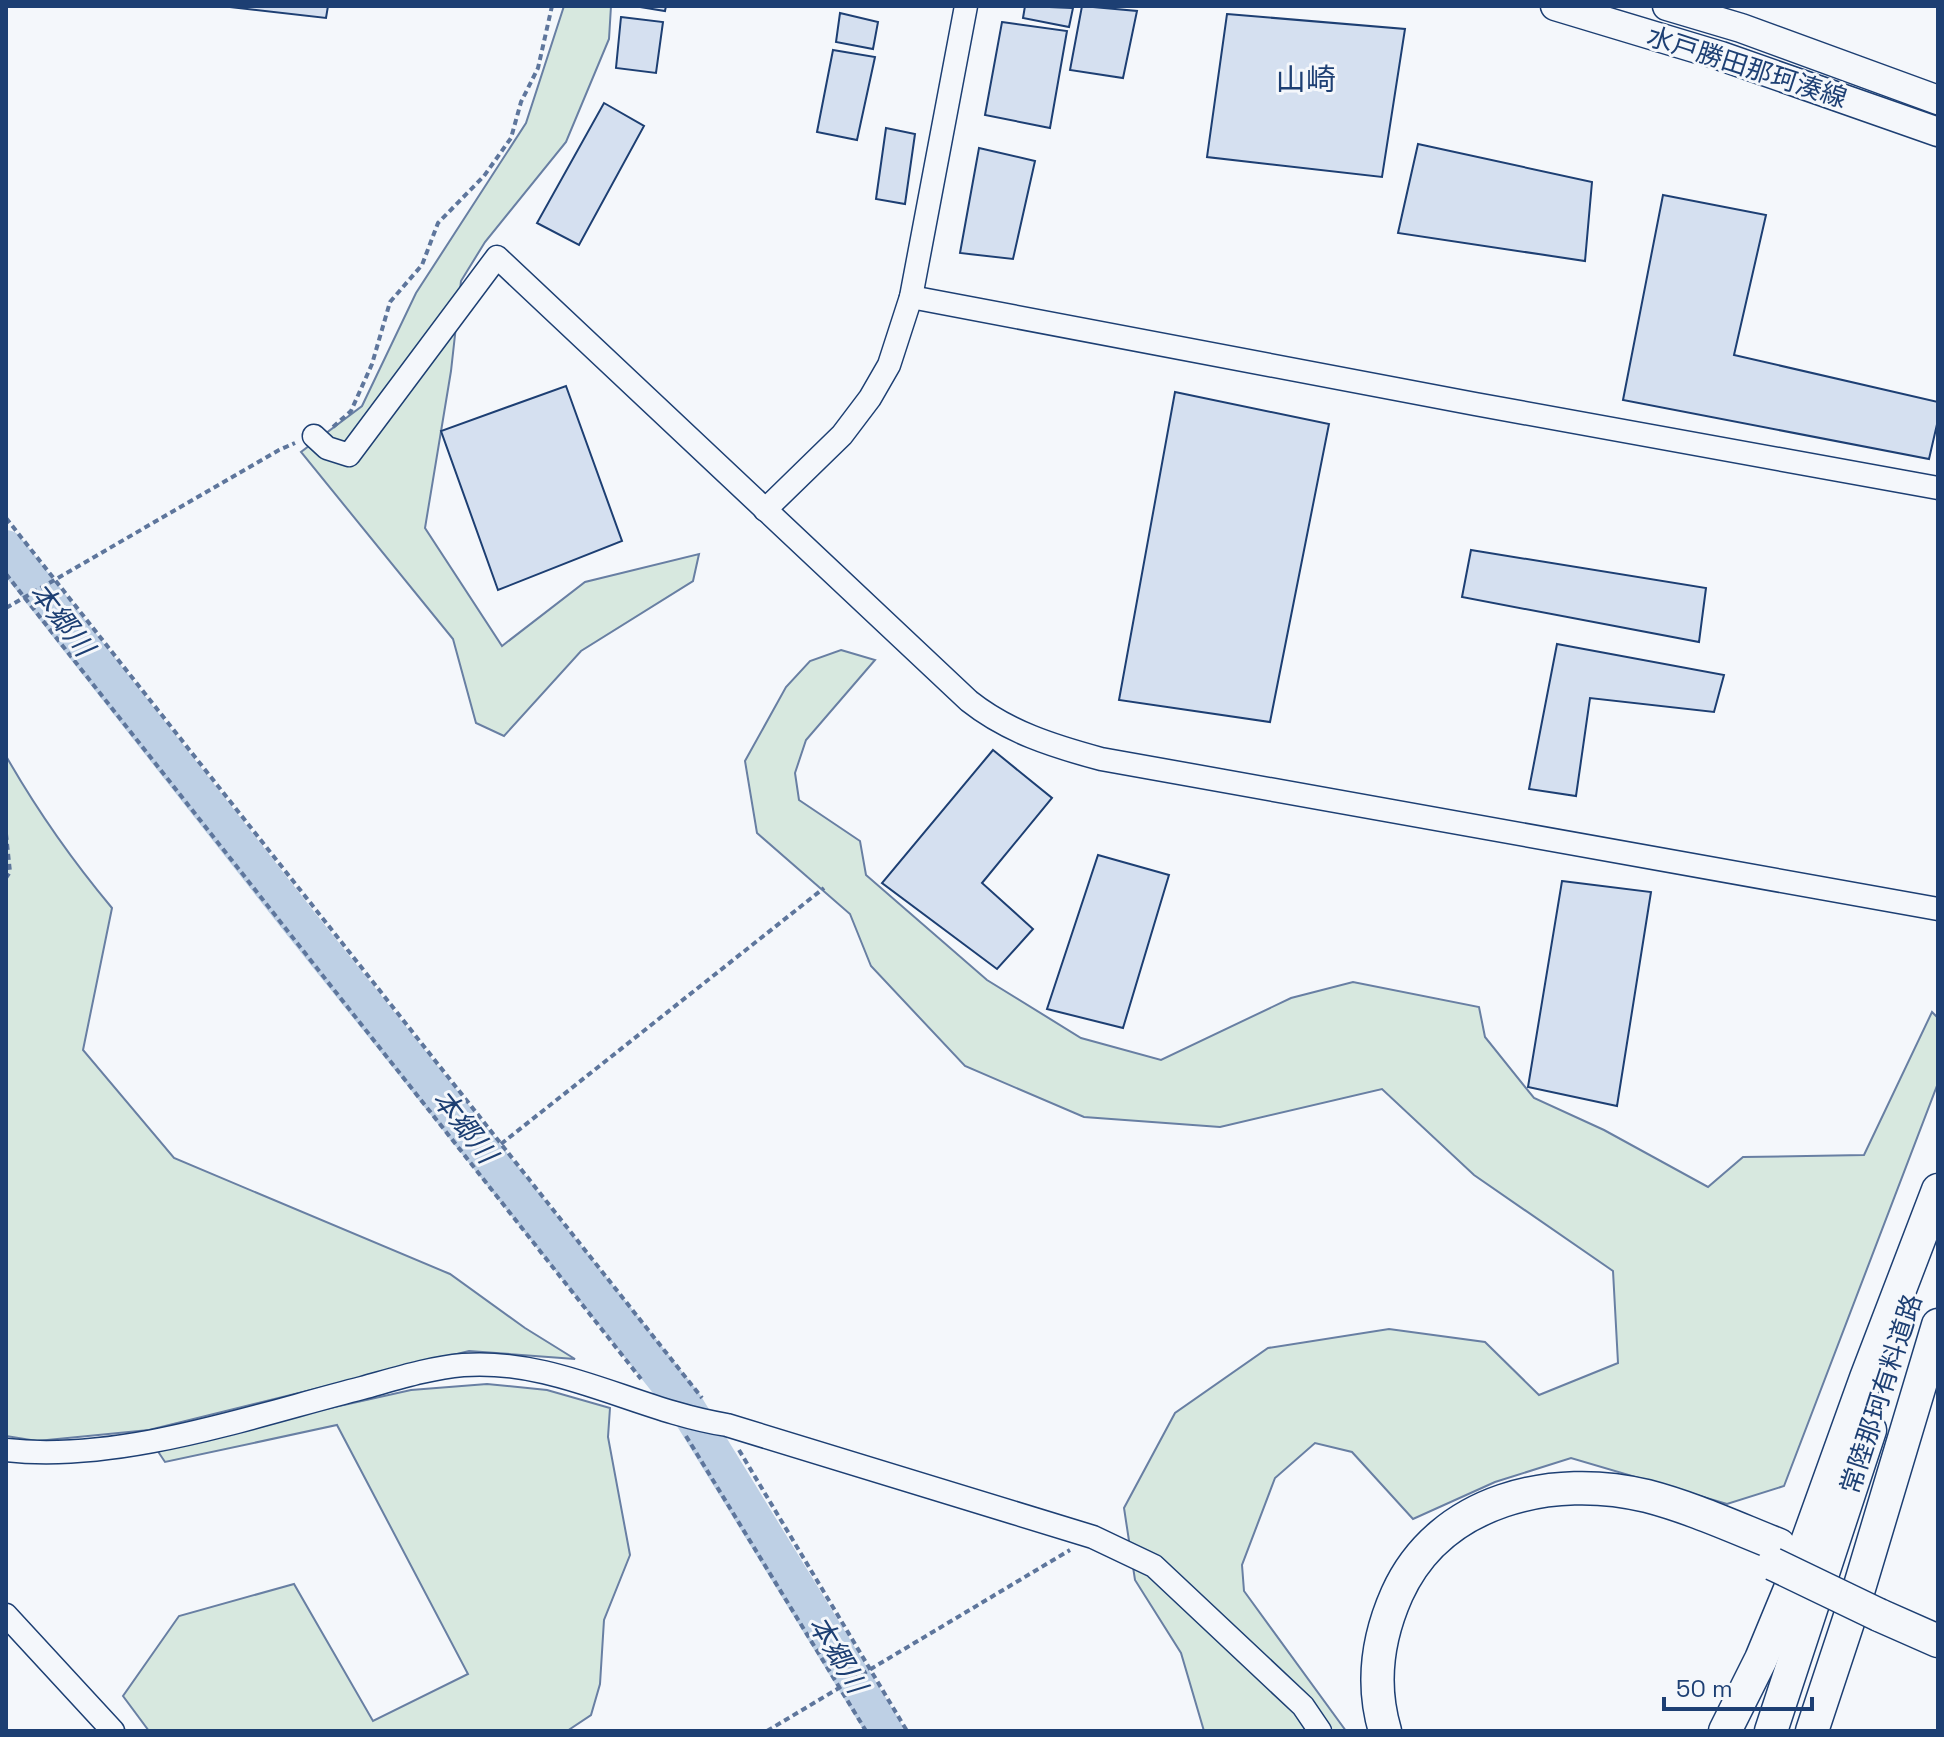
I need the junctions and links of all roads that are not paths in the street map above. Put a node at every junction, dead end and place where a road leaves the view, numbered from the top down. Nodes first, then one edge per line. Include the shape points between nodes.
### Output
1 (966, 6) edge
2 (1555, 6) edge
3 (1667, 6) edge
4 (1938, 100) edge
5 (1938, 132) edge
6 (911, 297) junction
7 (314, 436) road end
8 (1938, 488) edge
9 (765, 510) junction
10 (1938, 909) edge
11 (1938, 1190) edge
12 (1938, 1211) edge
13 (1938, 1325) edge
14 (6, 1450) edge
15 (1776, 1555) junction
16 (1874, 1600) junction
17 (6, 1615) edge
18 (1938, 1618) edge
19 (1938, 1641) edge
20 (113, 1731) edge
21 (1320, 1731) edge
22 (1385, 1731) edge
23 (1406, 1731) edge
24 (1725, 1731) edge
25 (1771, 1731) edge
26 (1812, 1731) edge

1 - 6 street
2 - 5 main road, 水戸勝田那珂湊線 via 1721,56
3 - 4 main road, 水戸勝田那珂湊線
6 - 8 street
6 - 9 street via 889,365 870,398 842,435
7 - 9 street via 327,448 349,455 497,257
9 - 10 street via 977,707 1012,730 1064,749
11 - 24 highway via 1790,1589
12 - 25 highway, 常陸那珂有料道路
13 - 16 highway, 常陸那珂有料道路
14 - 21 street via 83,1451 147,1443 462,1365 518,1367 563,1376 1093,1537 1154,1566 1303,1706
15 - 16 highway
15 - 22 highway via 1685,1507 1644,1495 1568,1487 1533,1491 1486,1506 1445,1531 1423,1553 1390,1609 1376,1665
15 - 23 highway via 1605,1507 1536,1509 1505,1518 1453,1550 1431,1573 1404,1623 1395,1680
16 - 18 highway
16 - 19 highway
16 - 26 highway, 常陸那珂有料道路
17 - 20 street

